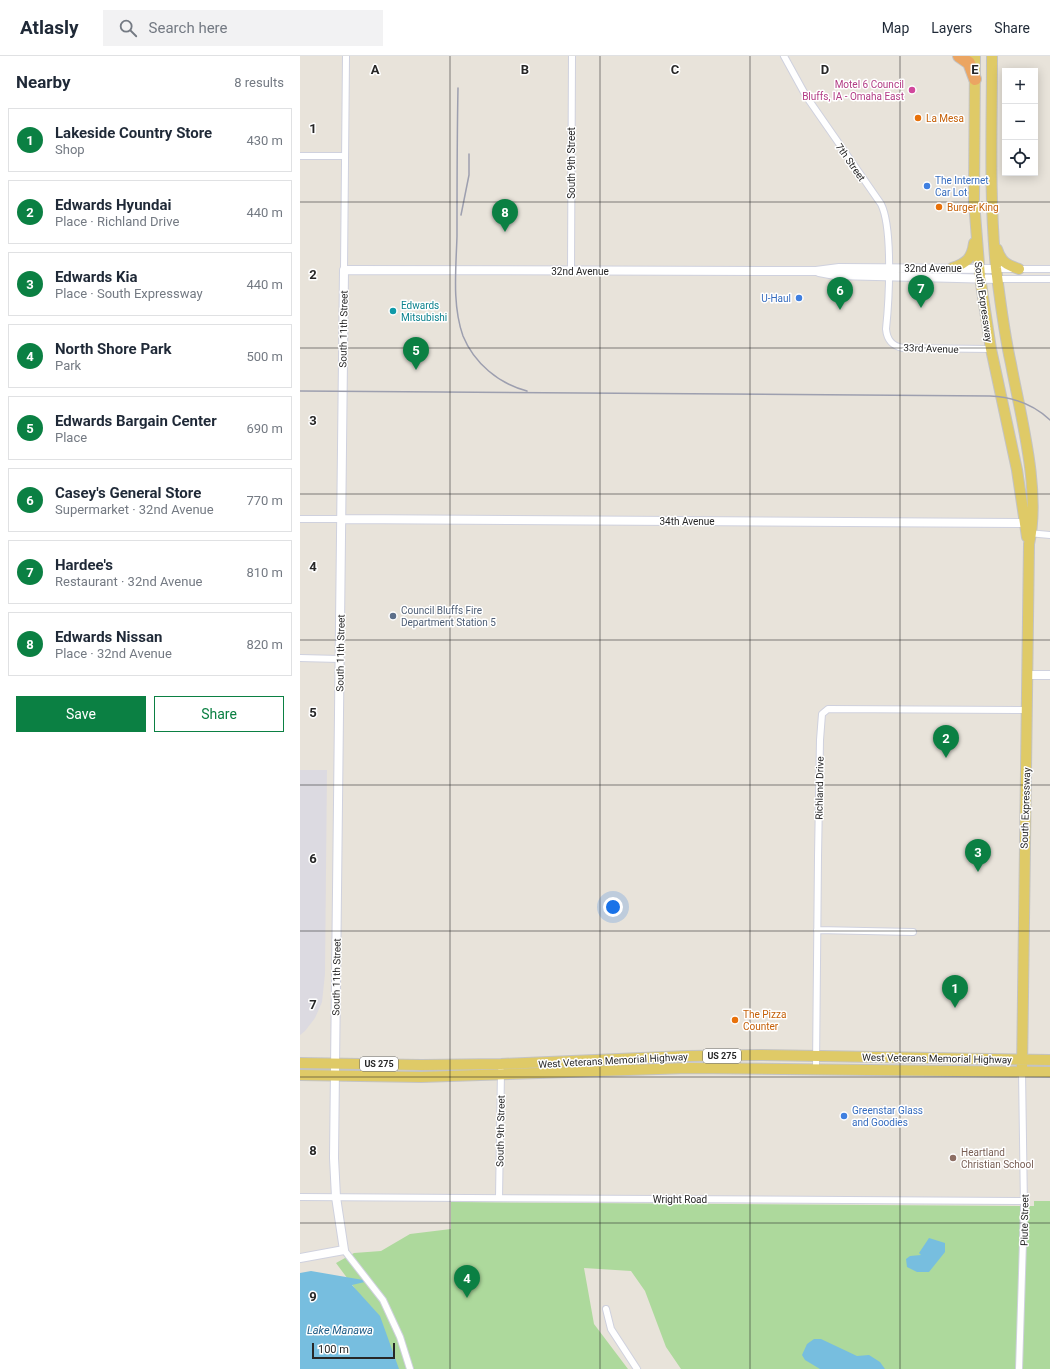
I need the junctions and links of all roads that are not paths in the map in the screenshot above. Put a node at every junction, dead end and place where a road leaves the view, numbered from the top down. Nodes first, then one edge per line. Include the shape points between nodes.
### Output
1 (346, 56) edge
2 (572, 56) edge
3 (784, 56) edge
4 (959, 56) edge
5 (975, 56) edge
6 (992, 56) edge
7 (975, 79) junction
8 (300, 156) edge
9 (345, 156) junction
10 (976, 229) junction
11 (994, 238) junction
12 (952, 268) junction
13 (1019, 269) junction
14 (1050, 269) edge
15 (344, 270) junction
16 (571, 271) junction
17 (888, 272) junction
18 (979, 272) junction
19 (997, 274) junction
20 (1050, 279) edge
21 (991, 349) junction
22 (300, 519) edge
23 (342, 519) junction
24 (1029, 528) junction
25 (1050, 535) edge
26 (300, 658) edge
27 (340, 659) junction
28 (1028, 675) junction
29 (1050, 675) edge
30 (1028, 710) junction
31 (817, 930) junction
32 (913, 932) dead end
33 (816, 1056) junction
34 (1022, 1059) junction
35 (1050, 1060) edge
36 (300, 1062) edge
37 (335, 1063) junction
38 (501, 1064) junction
39 (816, 1069) junction
40 (1022, 1072) junction
41 (1050, 1072) edge
42 (300, 1075) edge
43 (501, 1075) junction
44 (335, 1076) junction
45 (300, 1197) edge
46 (336, 1197) junction
47 (499, 1198) junction
48 (1024, 1201) junction
49 (344, 1250) junction
50 (300, 1258) edge
51 (606, 1309) dead end
52 (410, 1369) edge
53 (637, 1369) edge
54 (1019, 1369) edge

1 - 9 street, South 11th Street
2 - 16 street, South 9th Street
3 - 17 street, 7th Street via 806,96 884,210 887,219
4 - 7 highway via 969,63
5 - 7 main road, South Expressway
6 - 11 main road, South Expressway
7 - 10 main road, South Expressway via 973,154
8 - 9 street
9 - 15 street, South 11th Street
10 - 12 main road via 970,257 965,263
10 - 18 main road, South Expressway
11 - 13 main road via 1002,260
11 - 19 main road, South Expressway
12 - 17 street, 32nd Avenue
12 - 18 street, 32nd Avenue
13 - 14 street, 32nd Avenue
13 - 19 street, 32nd Avenue
15 - 16 street, 32nd Avenue
15 - 23 street, South 11th Street
16 - 17 street, 32nd Avenue via 816,271 825,274
17 - 18 street, 32nd Avenue
17 - 21 street, 33rd Avenue via 886,329 888,339 895,346
18 - 19 street, 32nd Avenue
18 - 21 main road, South Expressway
19 - 20 street, 32nd Avenue
19 - 24 main road, South Expressway via 1026,445 1032,494
21 - 24 main road, South Expressway
22 - 23 street
23 - 24 street, 34th Avenue
23 - 27 street, South 11th Street
24 - 25 street
24 - 28 main road, South Expressway
26 - 27 street
27 - 37 street, South 11th Street
28 - 29 street
28 - 30 main road, South Expressway
30 - 31 street, Richland Drive via 824,711 820,740
30 - 34 main road, South Expressway
31 - 32 street
31 - 33 street, Richland Drive
33 - 34 main road, West Veterans Memorial Highway / US 275
33 - 38 main road, West Veterans Memorial Highway / US 275 via 688,1056
33 - 39 street, Richland Drive
34 - 35 main road, US 275
34 - 40 main road, South Expressway
36 - 37 main road, West Veterans Memorial Highway / US 275
37 - 38 main road, West Veterans Memorial Highway / US 275
37 - 44 street, South 11th Street
38 - 43 street, South 9th Street
39 - 40 main road, West Veterans Memorial Highway / US 275
39 - 43 main road, West Veterans Memorial Highway / US 275 via 688,1068
40 - 41 main road, US 275
40 - 48 street, Piute Street
42 - 44 main road, West Veterans Memorial Highway / US 275
43 - 44 main road, West Veterans Memorial Highway / US 275
43 - 47 street, South 9th Street
44 - 46 street, South 11th Street
45 - 46 street, Wright Road
46 - 47 street, Wright Road
46 - 49 street, South 11th Street
47 - 48 street, Wright Road
48 - 54 street, Piute Street
49 - 50 street
49 - 52 street via 383,1300 400,1337
51 - 53 street via 611,1329

